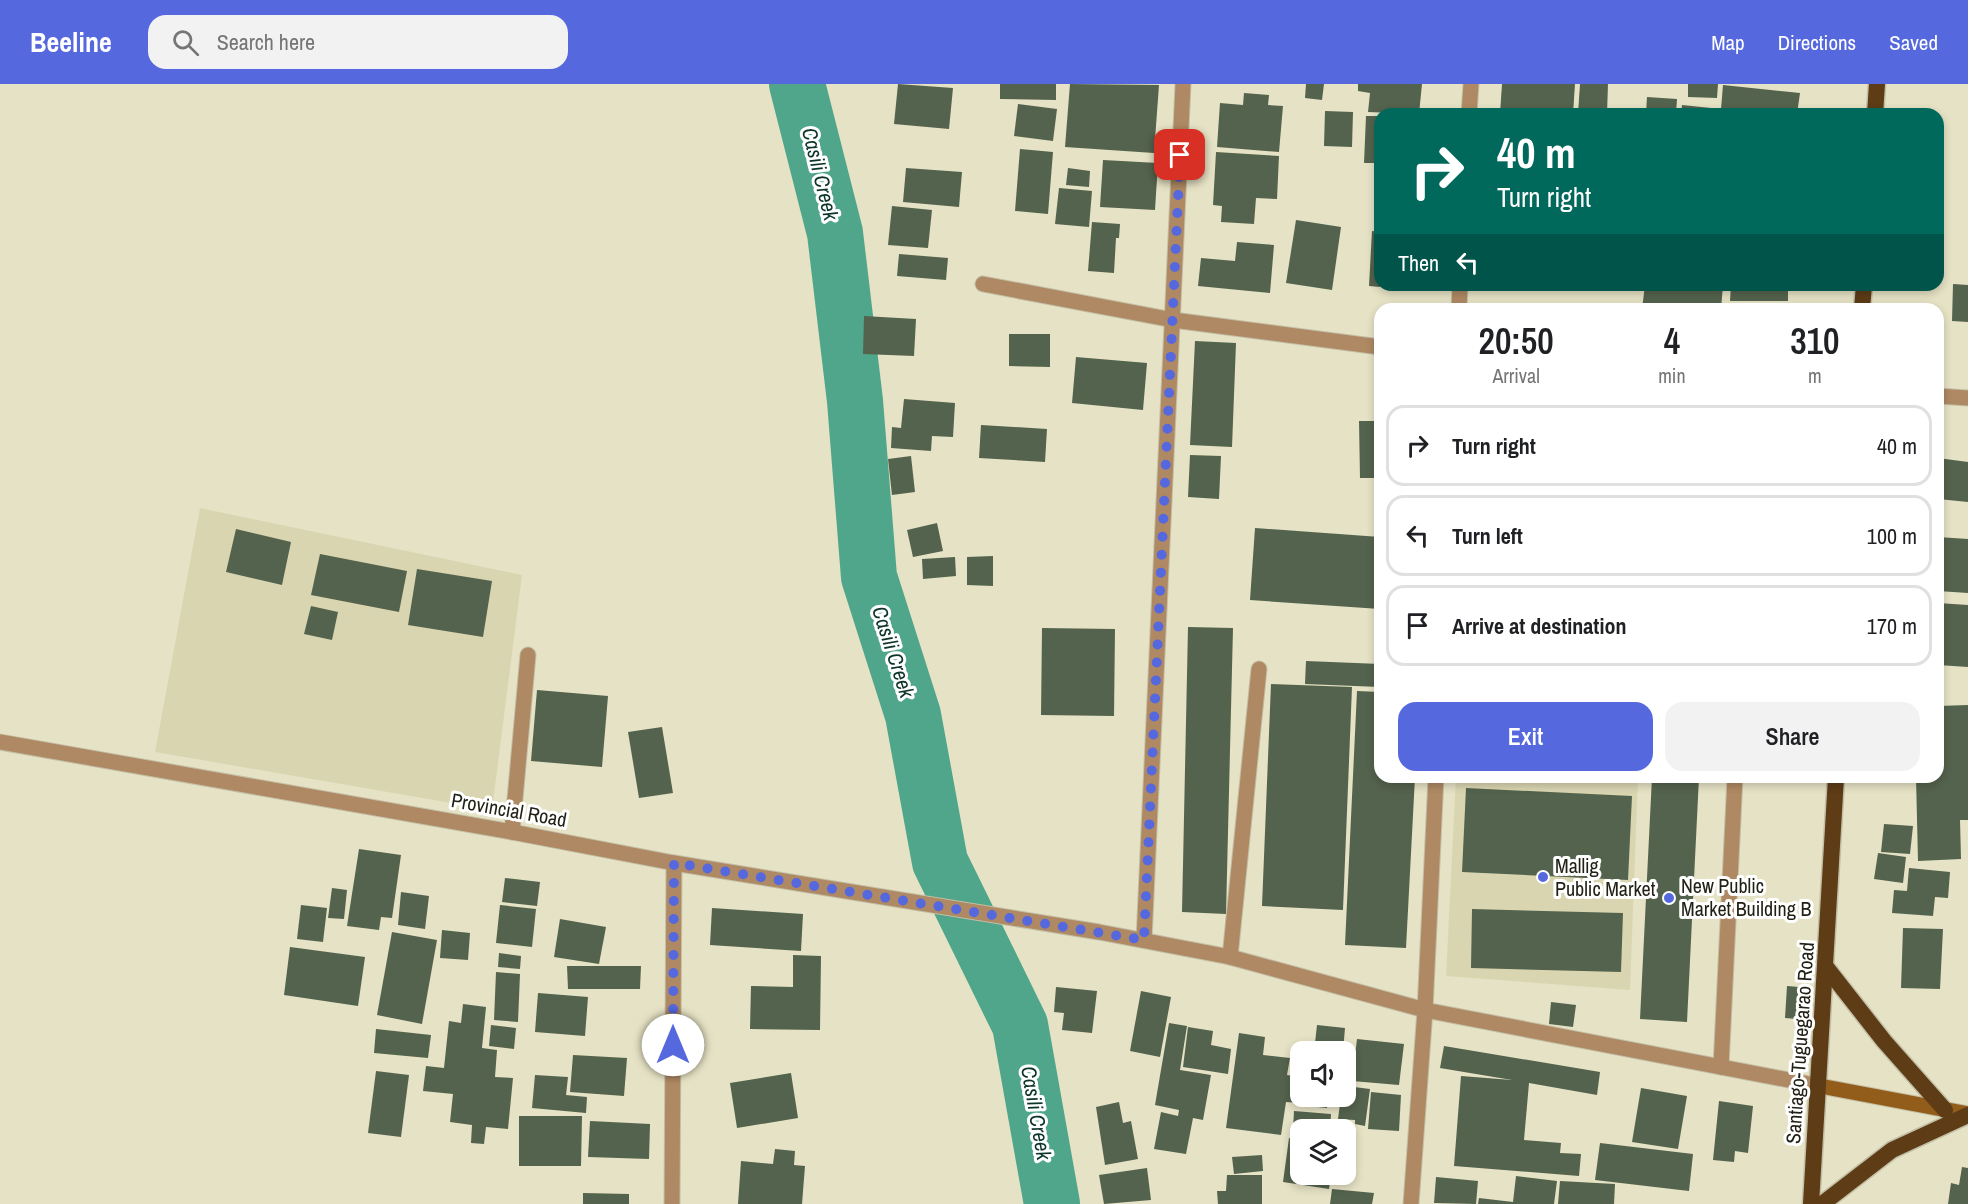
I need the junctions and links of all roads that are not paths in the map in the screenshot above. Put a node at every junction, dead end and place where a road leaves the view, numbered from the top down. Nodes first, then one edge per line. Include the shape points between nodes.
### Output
1 (1184, 84) edge
2 (1471, 84) edge
3 (1877, 84) edge
4 (1469, 108) edge
5 (1875, 108) edge
6 (983, 284) dead end
7 (1173, 320) junction
8 (1374, 346) edge
9 (1944, 396) edge
10 (1968, 398) edge
11 (528, 655) dead end
12 (1259, 669) dead end
13 (0, 742) edge
14 (1436, 783) edge
15 (1735, 783) edge
16 (1836, 783) edge
17 (512, 832) junction
18 (674, 863) junction
19 (1144, 940) junction
20 (1230, 957) junction
21 (1826, 967) junction
22 (1425, 1010) junction
23 (1721, 1067) junction
24 (1820, 1086) junction
25 (1945, 1110) junction
26 (1968, 1115) edge
27 (672, 1204) edge
28 (1411, 1204) edge
29 (1811, 1204) edge
30 (1822, 1204) edge

1 - 7 street
2 - 4 street
3 - 5 highway
6 - 7 street
7 - 8 street
7 - 19 street
9 - 10 street
11 - 17 street
12 - 20 street
13 - 17 street, Provincial Road
14 - 22 street
15 - 23 street
16 - 21 highway, Santiago-Tuguegarao Road
17 - 18 street, Provincial Road
18 - 19 street, Provincial Road
18 - 27 street
19 - 20 street, Provincial Road
20 - 22 street, Provincial Road
21 - 24 highway, Santiago-Tuguegarao Road
21 - 25 highway
22 - 23 street, Provincial Road
22 - 28 street
23 - 24 street, Provincial Road
24 - 25 main road
24 - 29 highway, Santiago-Tuguegarao Road
25 - 26 main road
26 - 30 highway via 1892,1150

